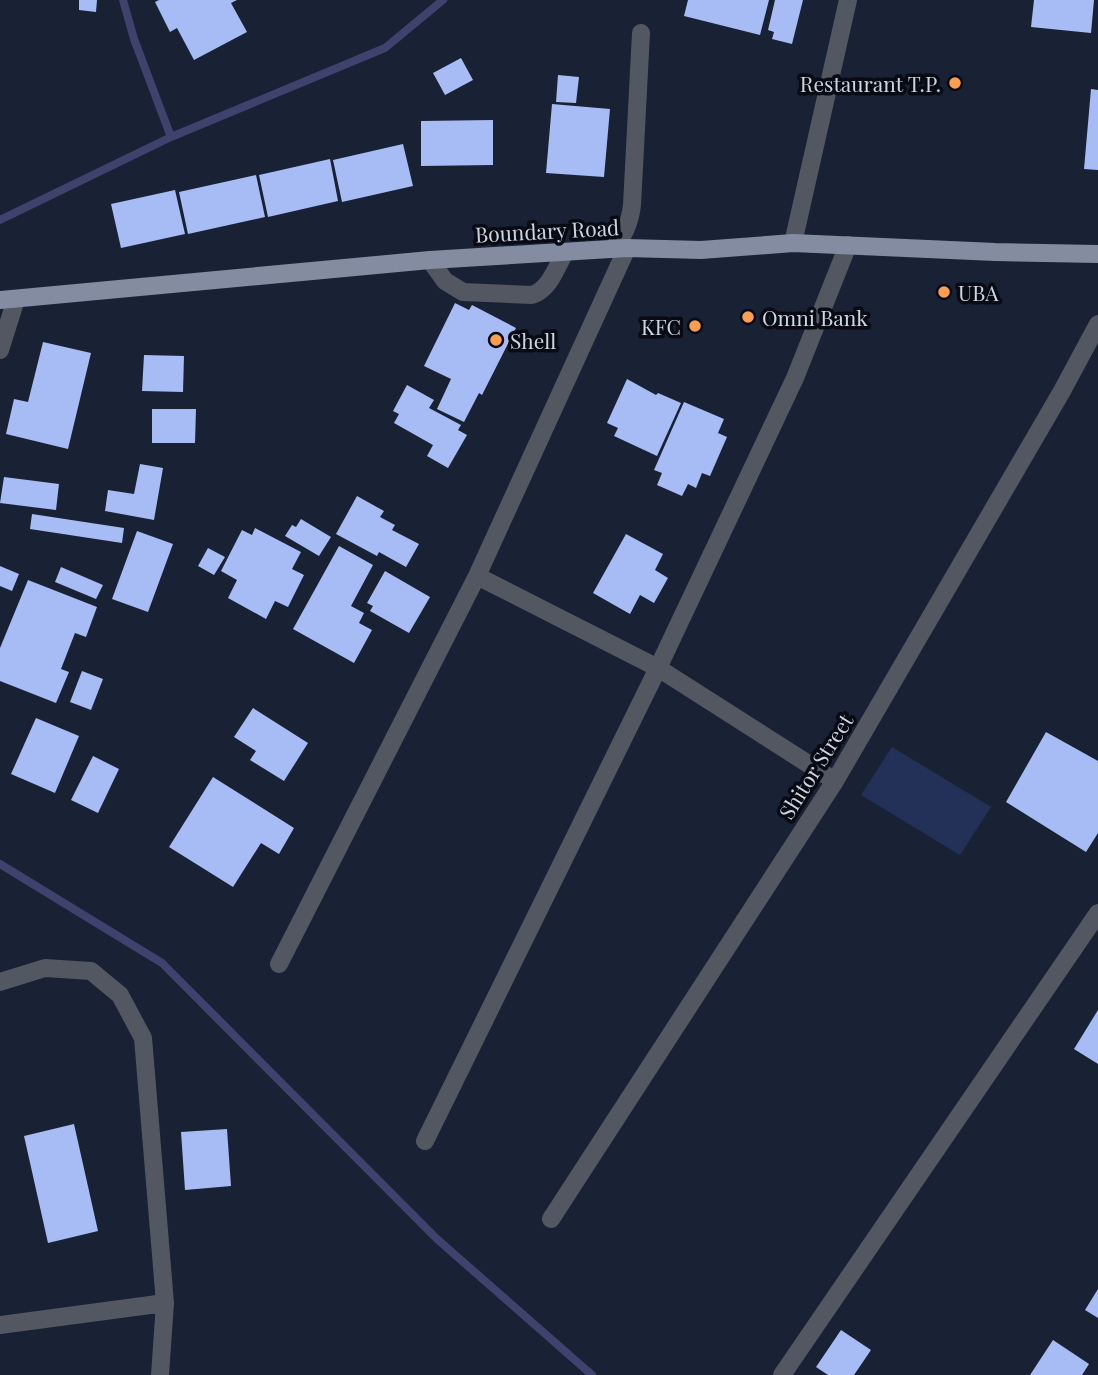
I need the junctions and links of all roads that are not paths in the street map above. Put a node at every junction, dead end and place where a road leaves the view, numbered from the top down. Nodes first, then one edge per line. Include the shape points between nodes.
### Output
1 (848, 0) edge
2 (641, 33) dead end
3 (793, 243) junction
4 (848, 244) junction
5 (620, 249) junction
6 (565, 252) junction
7 (1098, 254) edge
8 (430, 260) junction
9 (8, 300) edge
10 (1098, 324) edge
11 (0, 351) edge
12 (477, 576) junction
13 (658, 668) junction
14 (835, 781) junction
15 (1096, 921) edge
16 (279, 964) dead end
17 (0, 982) edge
18 (425, 1141) dead end
19 (551, 1220) dead end
20 (165, 1303) junction
21 (0, 1325) edge
22 (160, 1375) edge
23 (782, 1375) edge

1 - 3 street
2 - 5 street via 632,205
3 - 4 main road, Boundary Road
3 - 5 main road, Boundary Road via 701,250
4 - 7 main road, Boundary Road
4 - 13 street via 795,378
5 - 6 main road, Boundary Road
5 - 12 street
6 - 8 main road, Boundary Road
6 - 8 street via 547,285 532,295 463,292 445,281
8 - 9 main road, Boundary Road
9 - 11 street
10 - 14 street, Shitor Street
12 - 13 street
12 - 16 street
13 - 14 street
13 - 18 street
14 - 19 street, Shitor Street
15 - 23 street
17 - 20 street via 45,968 91,971 120,995 143,1038
20 - 21 street
20 - 22 street

